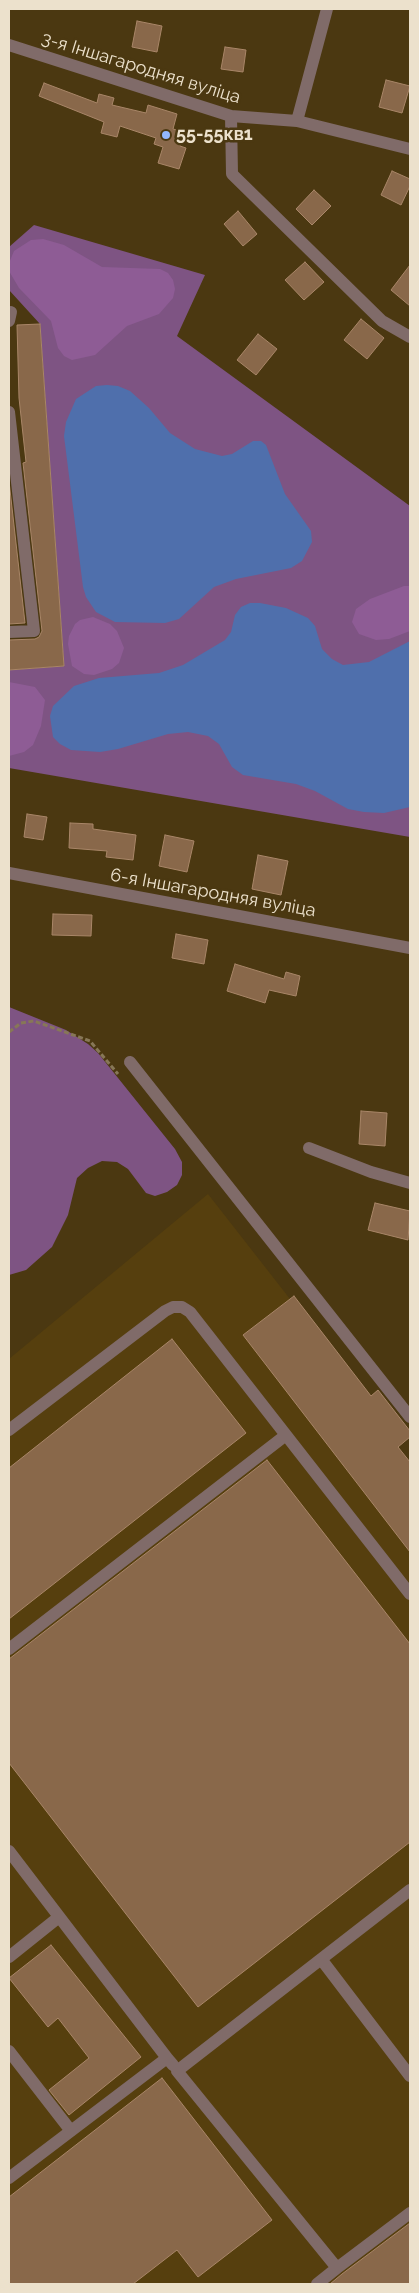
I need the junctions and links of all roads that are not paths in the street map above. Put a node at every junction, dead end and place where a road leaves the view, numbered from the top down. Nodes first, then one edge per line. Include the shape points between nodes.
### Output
1 (327, 9) edge
2 (9, 45) edge
3 (231, 116) junction
4 (297, 121) junction
5 (410, 149) edge
6 (410, 337) edge
7 (9, 412) edge
8 (9, 632) edge
9 (9, 873) edge
10 (410, 948) edge
11 (130, 1062) dead end
12 (309, 1148) dead end
13 (410, 1183) edge
14 (410, 1417) edge
15 (9, 1430) edge
16 (286, 1435) junction
17 (410, 1594) edge
18 (9, 1649) edge
19 (9, 1850) edge
20 (410, 1890) edge
21 (59, 1917) junction
22 (9, 1957) edge
23 (321, 1959) junction
24 (9, 2051) edge
25 (167, 2058) junction
26 (177, 2070) junction
27 (410, 2076) edge
28 (71, 2131) junction
29 (9, 2178) edge
30 (410, 2213) edge
31 (337, 2268) junction
32 (317, 2284) edge

1 - 4 street
2 - 3 street, 3-я Іншагародняя вуліца
3 - 4 street, 3-я Іншагародняя вуліца
3 - 6 street via 232,174 382,322
4 - 5 street, 3-я Іншагародняя вуліца
7 - 8 street via 34,631
9 - 10 street, 6-я Іншагародняя вуліца
11 - 14 street
12 - 13 street
15 - 16 street via 165,1310 182,1307 190,1312
16 - 17 street
16 - 18 street
19 - 21 street
20 - 23 street
21 - 22 street
21 - 25 street
23 - 26 street
23 - 27 street
24 - 28 street
25 - 26 street
25 - 28 street
26 - 31 street
28 - 29 street
30 - 31 street
31 - 32 street

